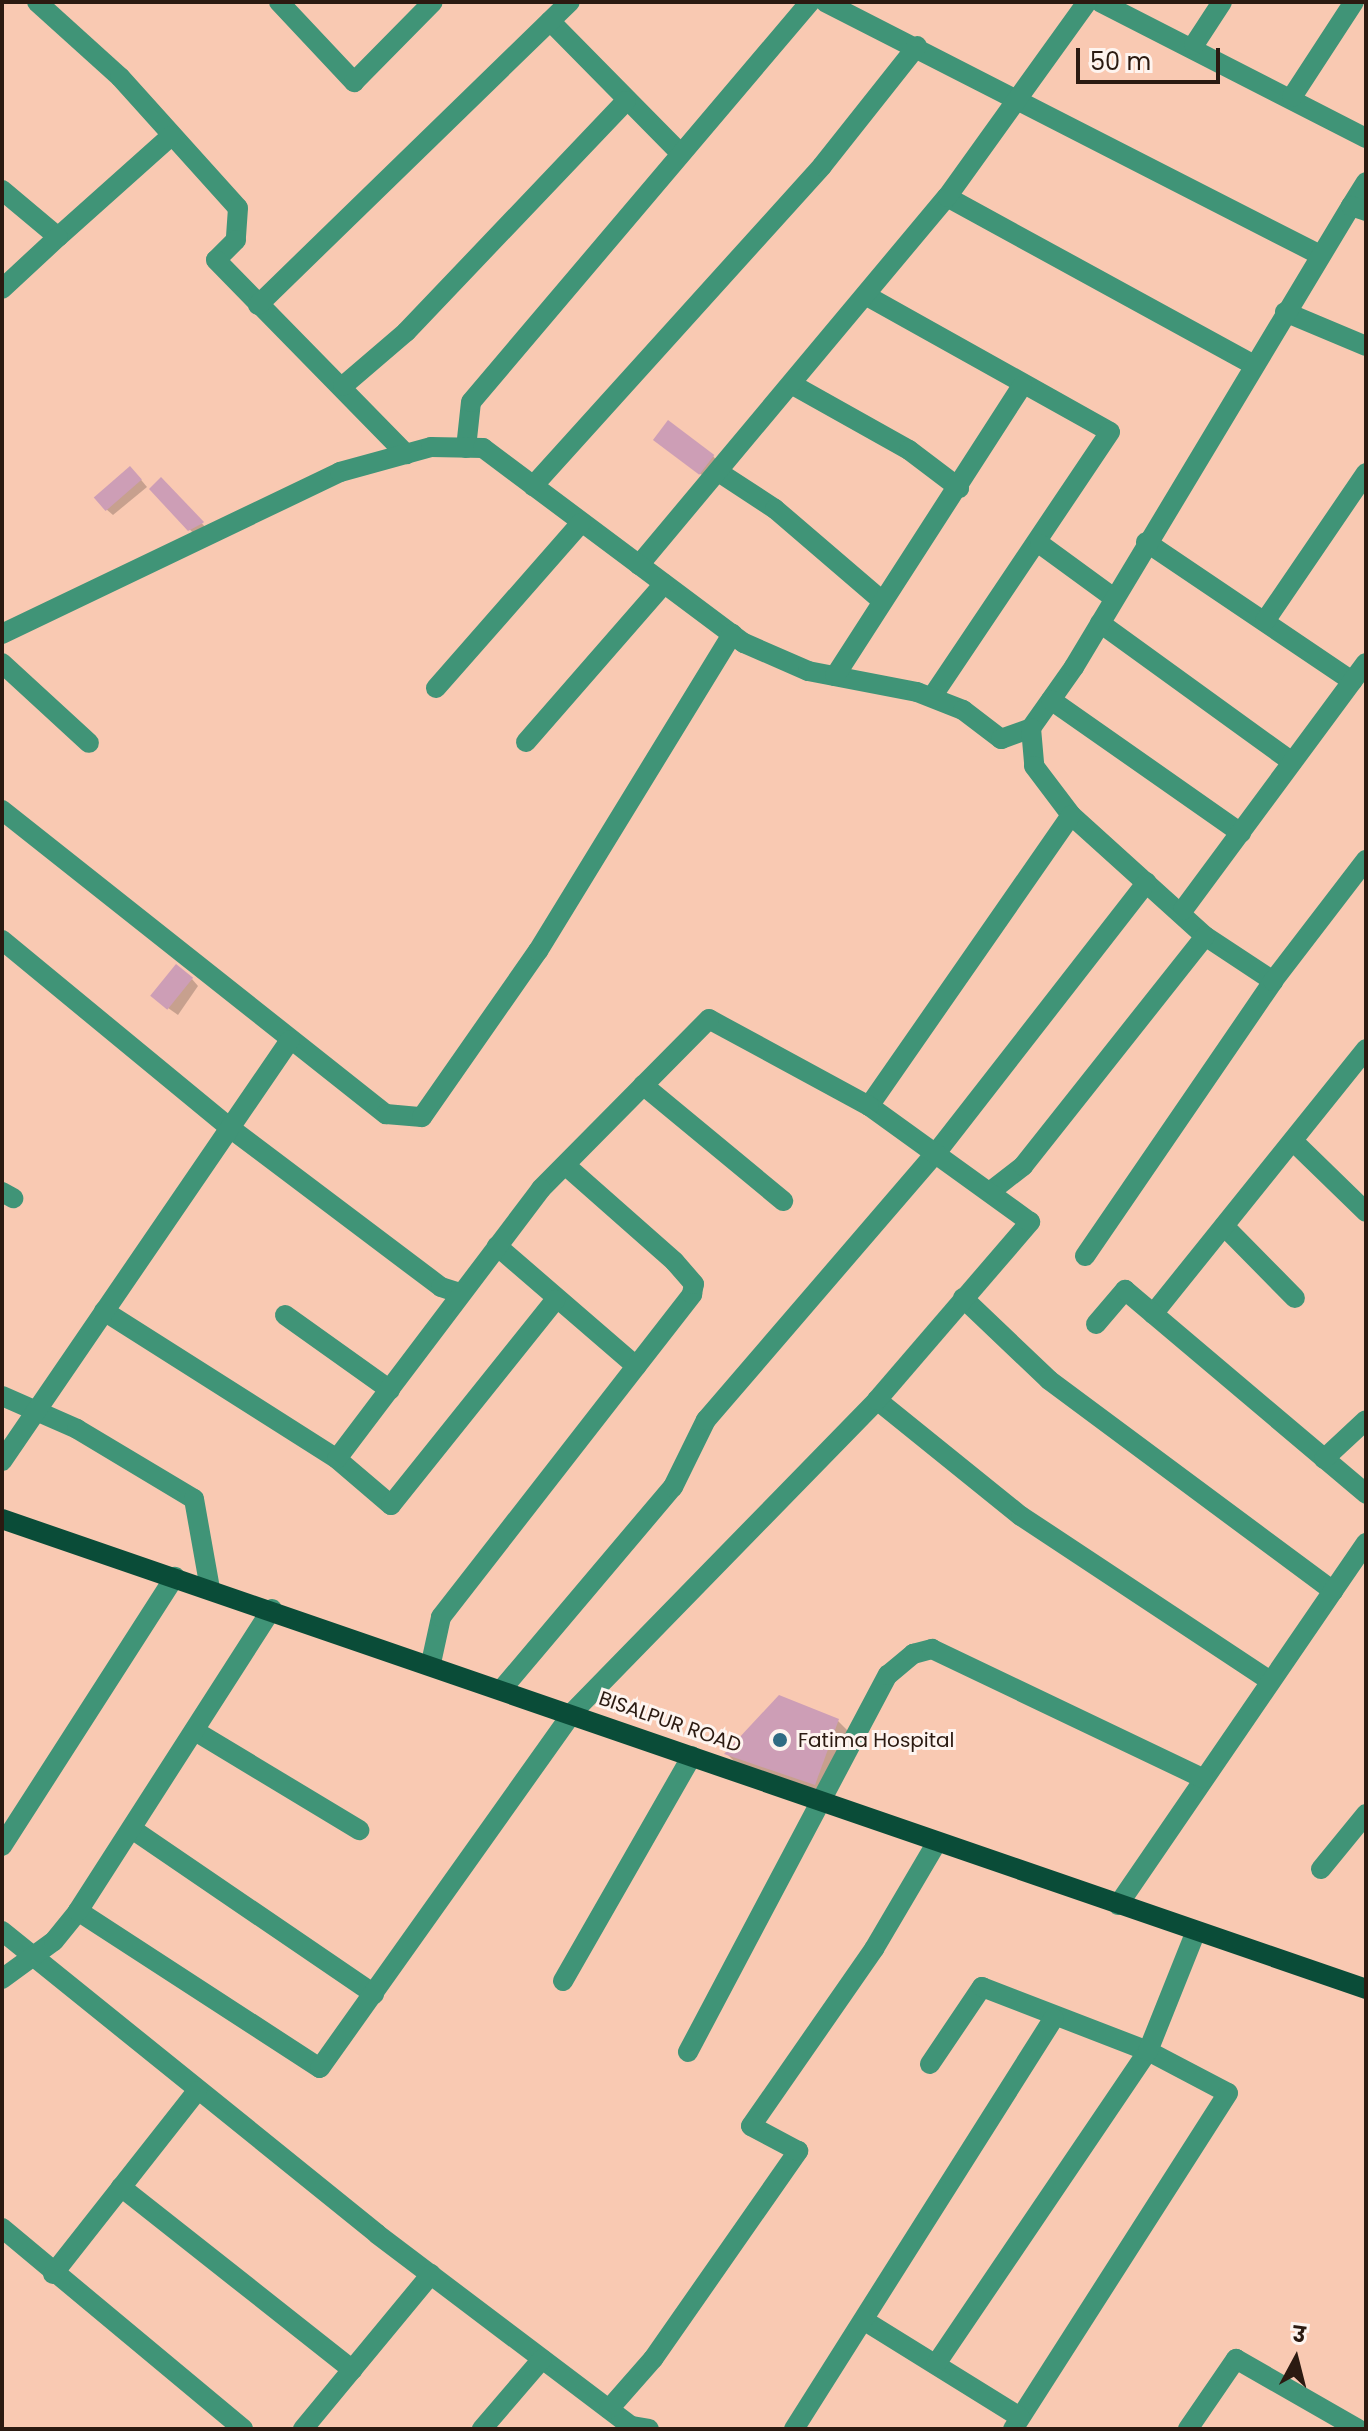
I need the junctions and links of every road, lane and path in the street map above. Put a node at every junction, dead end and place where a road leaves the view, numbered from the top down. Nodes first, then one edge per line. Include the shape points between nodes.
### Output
1 (37, 2) edge
2 (279, 2) edge
3 (433, 2) edge
4 (570, 2) edge
5 (810, 2) edge
6 (825, 2) edge
7 (1087, 2) edge
8 (1100, 2) edge
9 (1222, 2) edge
10 (1354, 2) edge
11 (550, 21) junction
12 (1194, 45) junction
13 (917, 46) junction
14 (1021, 97) junction
15 (1292, 97) junction
16 (626, 101) junction
17 (171, 136) junction
18 (1366, 138) edge
19 (680, 153) junction
20 (1366, 182) edge
21 (947, 197) junction
22 (5, 198) edge
23 (1358, 208) edge
24 (58, 237) junction
25 (1320, 255) junction
26 (2, 289) edge
27 (867, 296) junction
28 (258, 305) junction
29 (1285, 312) junction
30 (1366, 346) edge
31 (1252, 364) junction
32 (793, 385) junction
33 (343, 386) junction
34 (1022, 386) junction
35 (466, 448) junction
36 (406, 454) junction
37 (720, 473) junction
38 (1366, 473) edge
39 (533, 486) junction
40 (959, 488) junction
41 (581, 523) junction
42 (1146, 542) junction
43 (1040, 544) junction
44 (639, 565) junction
45 (664, 584) junction
46 (1114, 598) junction
47 (880, 599) junction
48 (1265, 621) junction
49 (1100, 623) junction
50 (2, 634) edge
51 (732, 634) junction
52 (2, 663) edge
53 (1366, 663) edge
54 (835, 676) junction
55 (1352, 681) junction
56 (436, 688) dead end
57 (932, 697) junction
58 (1051, 700) junction
59 (1031, 728) junction
60 (526, 742) dead end
61 (89, 743) dead end
62 (1292, 762) junction
63 (2, 810) edge
64 (1071, 815) junction
65 (1241, 833) junction
66 (1366, 860) edge
67 (1147, 882) junction
68 (1183, 910) junction
69 (1205, 936) junction
70 (2, 940) edge
71 (1273, 981) junction
72 (290, 1040) junction
73 (1366, 1049) edge
74 (643, 1085) junction
75 (869, 1106) junction
76 (230, 1128) junction
77 (1293, 1141) junction
78 (936, 1153) junction
79 (565, 1165) junction
80 (991, 1191) junction
81 (783, 1201) dead end
82 (1366, 1212) edge
83 (1224, 1226) junction
84 (497, 1246) junction
85 (1085, 1256) dead end
86 (459, 1293) junction
87 (963, 1298) junction
88 (1295, 1298) dead end
89 (555, 1300) junction
90 (104, 1311) junction
91 (1153, 1314) junction
92 (285, 1315) dead end
93 (1096, 1324) dead end
94 (636, 1366) junction
95 (390, 1390) junction
96 (2, 1396) edge
97 (877, 1400) junction
98 (36, 1410) junction
99 (1366, 1420) edge
100 (337, 1459) junction
101 (1324, 1459) junction
102 (2, 1461) edge
103 (1366, 1494) edge
104 (2, 1519) edge
105 (1366, 1543) edge
106 (175, 1577) junction
107 (210, 1589) junction
108 (1333, 1591) junction
109 (272, 1609) junction
110 (431, 1663) junction
111 (1270, 1681) junction
112 (502, 1689) junction
113 (572, 1713) junction
114 (195, 1731) junction
115 (692, 1756) junction
116 (1203, 1778) junction
117 (824, 1802) junction
118 (1366, 1814) edge
119 (132, 1829) junction
120 (359, 1830) dead end
121 (937, 1842) junction
122 (2, 1846) edge
123 (1321, 1869) dead end
124 (1118, 1905) junction
125 (78, 1911) junction
126 (2, 1931) edge
127 (1196, 1931) junction
128 (29, 1957) junction
129 (2, 1979) edge
130 (563, 1981) dead end
131 (1366, 1989) edge
132 (374, 1994) junction
133 (1054, 2018) junction
134 (1148, 2051) junction
135 (688, 2052) dead end
136 (930, 2064) dead end
137 (197, 2091) junction
138 (121, 2187) junction
139 (2, 2228) edge
140 (53, 2274) junction
141 (431, 2274) junction
142 (865, 2321) junction
143 (542, 2359) junction
144 (936, 2364) junction
145 (353, 2370) junction
146 (609, 2409) junction
147 (1017, 2423) edge
148 (636, 2428) edge
149 (243, 2429) edge
150 (303, 2429) edge
151 (482, 2429) edge
152 (794, 2429) edge
153 (1188, 2429) edge
154 (1358, 2429) edge

1 - 17 street via 120,77
2 - 3 street via 354,82
4 - 11 street
5 - 19 street
6 - 13 street
7 - 14 street
8 - 12 street
9 - 12 street
10 - 15 street
11 - 16 street
11 - 28 street
12 - 15 street
13 - 14 street
13 - 39 street via 822,166
14 - 21 street
14 - 25 street
15 - 18 street
16 - 19 street
16 - 33 street via 406,332
17 - 24 street
17 - 28 street via 238,208 236,240 216,260
19 - 35 street via 471,402
20 - 23 street
21 - 27 street
21 - 31 street
22 - 24 street
23 - 25 street
24 - 26 street
25 - 29 street
27 - 32 street
27 - 34 street
28 - 33 street
29 - 30 street
29 - 31 street
31 - 42 street
32 - 37 street
32 - 40 street via 909,450
33 - 36 street
34 - 40 street
34 - 43 street via 1110,432
35 - 36 street
35 - 39 street via 483,448
36 - 50 street via 340,472
37 - 44 street
37 - 47 street via 775,509
38 - 48 street
39 - 41 street
40 - 47 street
41 - 44 street
41 - 56 street
42 - 46 street
42 - 48 street
43 - 46 street
43 - 57 street
44 - 45 street
45 - 51 street
45 - 60 street
46 - 49 street
47 - 54 street
48 - 55 street
49 - 58 street
49 - 62 street
51 - 54 street
51 - 72 street via 538,951 422,1117 386,1114
52 - 61 street
53 - 55 street
54 - 57 street
55 - 62 street
57 - 59 street via 1001,739
58 - 59 street
58 - 65 street
59 - 64 street via 1034,766
62 - 65 street
63 - 72 street via 281,1025
64 - 67 street
64 - 75 street
65 - 68 street
66 - 71 street
67 - 68 street
67 - 78 street
68 - 69 street
69 - 71 street
69 - 80 street via 1023,1166
70 - 76 street
71 - 85 street
72 - 76 street
73 - 77 street
74 - 75 street via 709,1019
74 - 79 street
74 - 81 street
75 - 78 street
76 - 86 street via 441,1287
76 - 90 street
77 - 82 street
77 - 83 street
78 - 80 street
78 - 112 street via 706,1420 673,1487
79 - 84 street
79 - 94 street via 694,1284 686,1307
80 - 87 street via 1030,1222
83 - 88 street
83 - 91 street
84 - 86 street
84 - 89 street
86 - 95 street
87 - 97 street
87 - 108 street via 1049,1380
89 - 94 street
89 - 100 street via 391,1505
90 - 98 street
90 - 100 street
91 - 93 street via 1125,1290
91 - 101 street
92 - 95 street
94 - 110 street via 441,1617
95 - 100 street
96 - 98 street
97 - 111 street via 1021,1516
97 - 113 street
98 - 102 street
98 - 107 street via 194,1499
99 - 101 street
101 - 103 street
104 - 106 main road, BISALPUR ROAD
105 - 108 street
106 - 107 main road, BISALPUR ROAD
106 - 122 street
107 - 109 main road, BISALPUR ROAD
108 - 111 street
109 - 110 main road, BISALPUR ROAD
109 - 114 street
110 - 112 main road, BISALPUR ROAD
111 - 116 street
112 - 113 main road, BISALPUR ROAD
113 - 115 main road, BISALPUR ROAD
113 - 132 street
114 - 119 street
114 - 120 street
115 - 117 main road, BISALPUR ROAD
115 - 130 street
116 - 117 street via 932,1649 888,1675
116 - 124 street
117 - 121 main road, BISALPUR ROAD
117 - 135 street
118 - 123 street
119 - 125 street
119 - 132 street
121 - 124 main road, BISALPUR ROAD
121 - 146 street via 874,1949 751,2126 798,2151 653,2359
124 - 127 main road, BISALPUR ROAD
125 - 128 street via 54,1941
125 - 132 street via 320,2068
126 - 128 street
127 - 131 main road, BISALPUR ROAD
127 - 134 street
128 - 129 street
128 - 137 street
133 - 134 street
133 - 136 street via 982,1987
133 - 142 street
134 - 144 street
134 - 147 street via 1228,2093
137 - 138 street
137 - 141 street
138 - 140 street
138 - 145 street
139 - 140 street
140 - 149 street
141 - 143 street
141 - 145 street
142 - 144 street
142 - 152 street
143 - 146 street
143 - 151 street
144 - 147 street
145 - 150 street
146 - 148 street
153 - 154 street via 1236,2359

